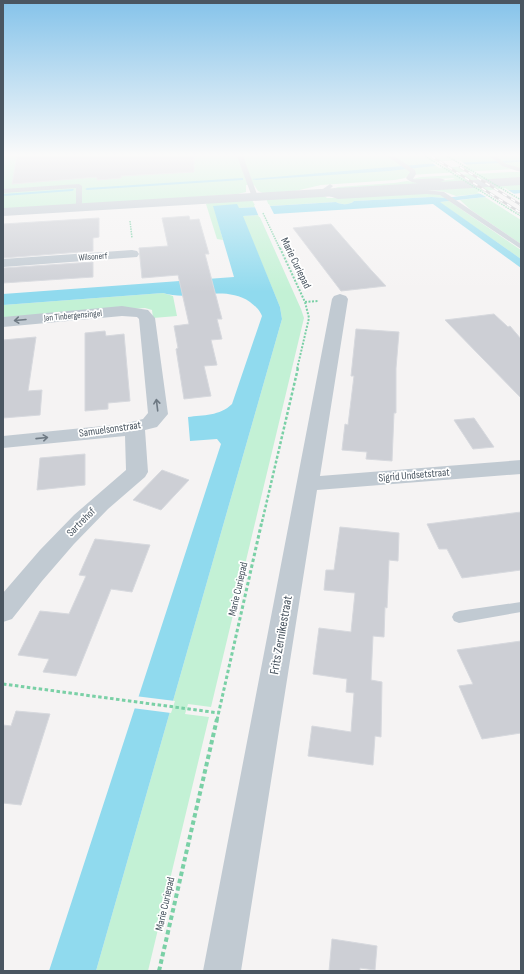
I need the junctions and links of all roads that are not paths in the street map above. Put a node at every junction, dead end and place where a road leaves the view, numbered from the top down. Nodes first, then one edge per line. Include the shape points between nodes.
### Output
1 (79, 201) edge
2 (174, 201) edge
3 (456, 201) edge
4 (79, 207) junction
5 (3, 212) edge
6 (521, 246) edge
7 (132, 254) road end
8 (3, 263) edge
9 (340, 299) dead end
10 (142, 313) joint
11 (3, 322) edge
12 (135, 428) junction
13 (3, 442) edge
14 (521, 467) edge
15 (308, 484) junction
16 (521, 607) edge
17 (3, 612) edge
18 (459, 618) dead end
19 (222, 971) edge

1 - 4 lane
2 - 4 street
3 - 6 lane
4 - 5 street
7 - 8 street, Wilsonerf
9 - 15 street, Frits Zernikestraat
10 -> 11 street, Jan Tinbergensingel via 122,312
12 -> 10 street, Samuelsonstraat via 150,423 158,414 148,318
13 -> 12 street, Samuelsonstraat
12 - 17 street, Sartrehof via 137,472 82,520 24,584
14 - 15 street, Sigrid Undsetstraat
15 - 19 street, Frits Zernikestraat
16 - 18 lane

